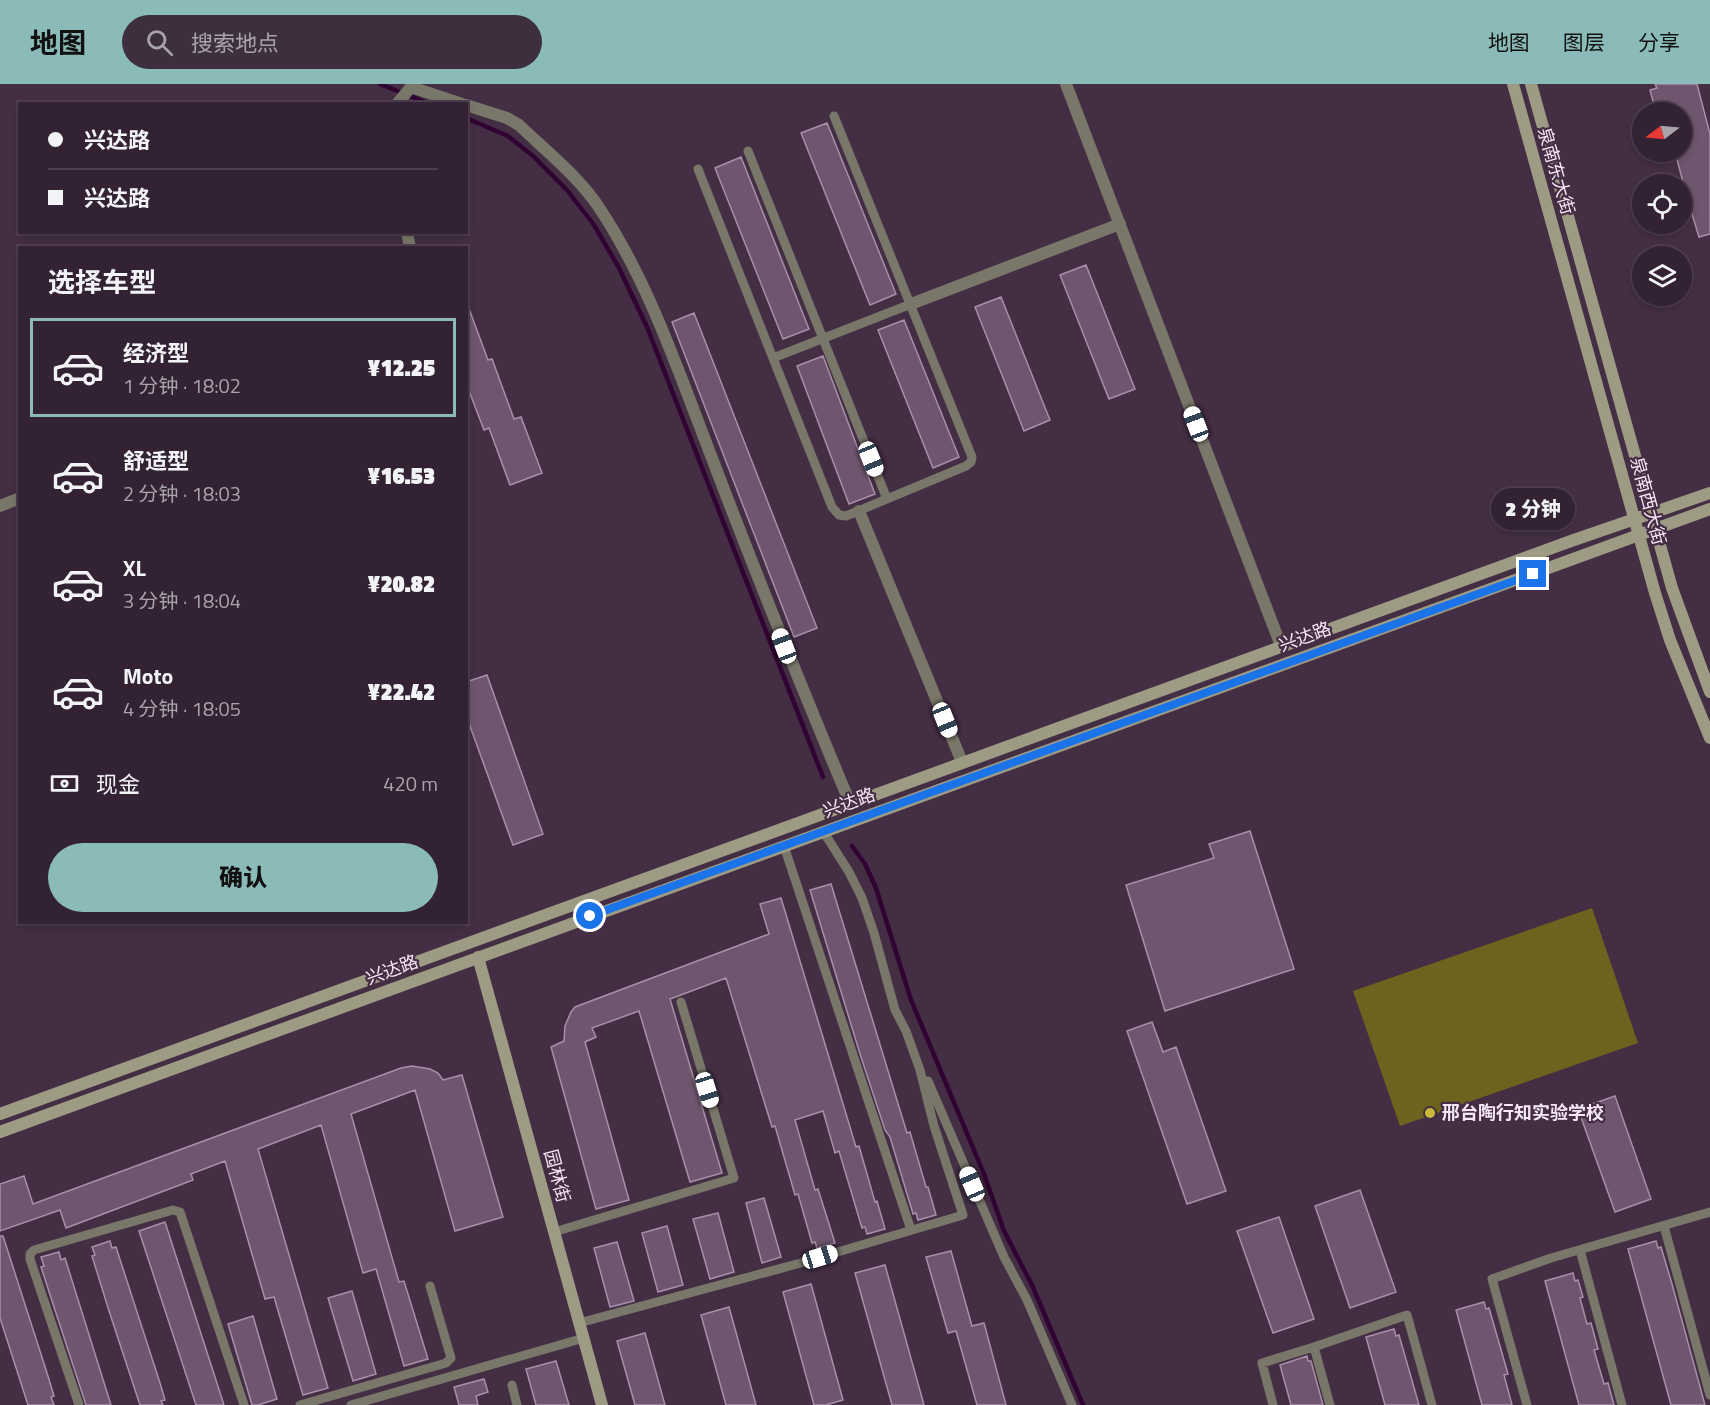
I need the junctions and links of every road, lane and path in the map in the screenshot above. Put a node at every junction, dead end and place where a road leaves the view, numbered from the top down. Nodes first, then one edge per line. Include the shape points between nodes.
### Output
1 (1066, 84) edge
2 (1513, 84) edge
3 (1530, 84) edge
4 (399, 102) edge
5 (458, 102) edge
6 (468, 105) edge
7 (834, 116) dead end
8 (748, 151) dead end
9 (698, 169) dead end
10 (1120, 224) junction
11 (1580, 264) joint
12 (1565, 268) joint
13 (911, 304) junction
14 (823, 338) junction
15 (773, 358) junction
16 (1710, 493) edge
17 (18, 499) edge
18 (887, 499) junction
19 (0, 506) edge
20 (1710, 509) edge
21 (859, 511) junction
22 (1652, 513) junction
23 (1635, 519) junction
24 (1656, 529) junction
25 (1639, 535) junction
26 (1281, 646) junction
27 (1710, 692) edge
28 (1710, 738) edge
29 (962, 762) junction
30 (850, 803) junction
31 (823, 831) junction
32 (784, 846) junction
33 (478, 957) junction
34 (681, 1002) dead end
35 (918, 1062) junction
36 (0, 1113) edge
37 (0, 1132) edge
38 (1710, 1212) edge
39 (1664, 1226) junction
40 (911, 1230) junction
41 (554, 1232) junction
42 (1580, 1250) junction
43 (430, 1286) dead end
44 (579, 1323) junction
45 (584, 1338) junction
46 (1314, 1347) junction
47 (512, 1385) dead end
48 (1710, 1395) edge
49 (79, 1405) edge
50 (244, 1405) edge
51 (300, 1405) edge
52 (351, 1405) edge
53 (517, 1405) edge
54 (602, 1405) edge
55 (1072, 1405) edge
56 (1273, 1405) edge
57 (1330, 1405) edge
58 (1431, 1405) edge
59 (1527, 1405) edge
60 (1622, 1405) edge

1 - 10 street
2 - 12 main road, 泉南东大街
3 - 11 main road, 泉南东大街
4 - 5 street via 411,87
6 - 30 street via 519,125 583,185 615,236 654,310 784,646
7 - 13 lane
8 - 14 lane
9 - 15 lane
10 - 13 street
10 - 26 street
11 - 22 main road, 泉南西大街
12 - 23 main road, 泉南西大街
13 - 14 lane
13 - 18 lane via 972,457 966,466
14 - 15 lane
14 - 18 lane
15 - 21 lane via 832,507 839,515
16 - 22 main road, 兴达路
17 - 19 street
18 - 21 lane
20 - 24 main road, 兴达路
21 - 29 street
22 - 23 main road, 兴达路
22 - 24 main road, 泉南西大街
23 - 25 main road, 泉南西大街
23 - 26 main road, 兴达路
24 - 25 main road, 兴达路
24 - 27 main road, 泉南西大街 via 1679,610
25 - 28 main road, 泉南西大街 via 1670,640
25 - 31 main road, 兴达路
26 - 29 main road, 兴达路
29 - 30 main road, 兴达路
30 - 36 main road, 兴达路
31 - 32 main road, 兴达路
31 - 35 lane via 862,898 895,1010
32 - 33 main road, 兴达路
32 - 40 lane
33 - 37 main road, 兴达路
33 - 41 main road, 园林街
34 - 41 lane via 734,1178
35 - 40 lane via 963,1215
35 - 55 lane
38 - 39 lane
39 - 42 lane
39 - 48 lane
40 - 44 lane
41 - 44 main road, 园林街
42 - 59 lane via 1492,1279
42 - 60 lane
43 - 51 lane via 451,1358 446,1363
44 - 45 main road, 园林街
45 - 52 lane
45 - 54 main road, 园林街
46 - 56 lane via 1262,1363
46 - 57 lane
46 - 58 lane via 1407,1315
47 - 53 lane
49 - 50 lane via 30,1254 173,1210 180,1212

